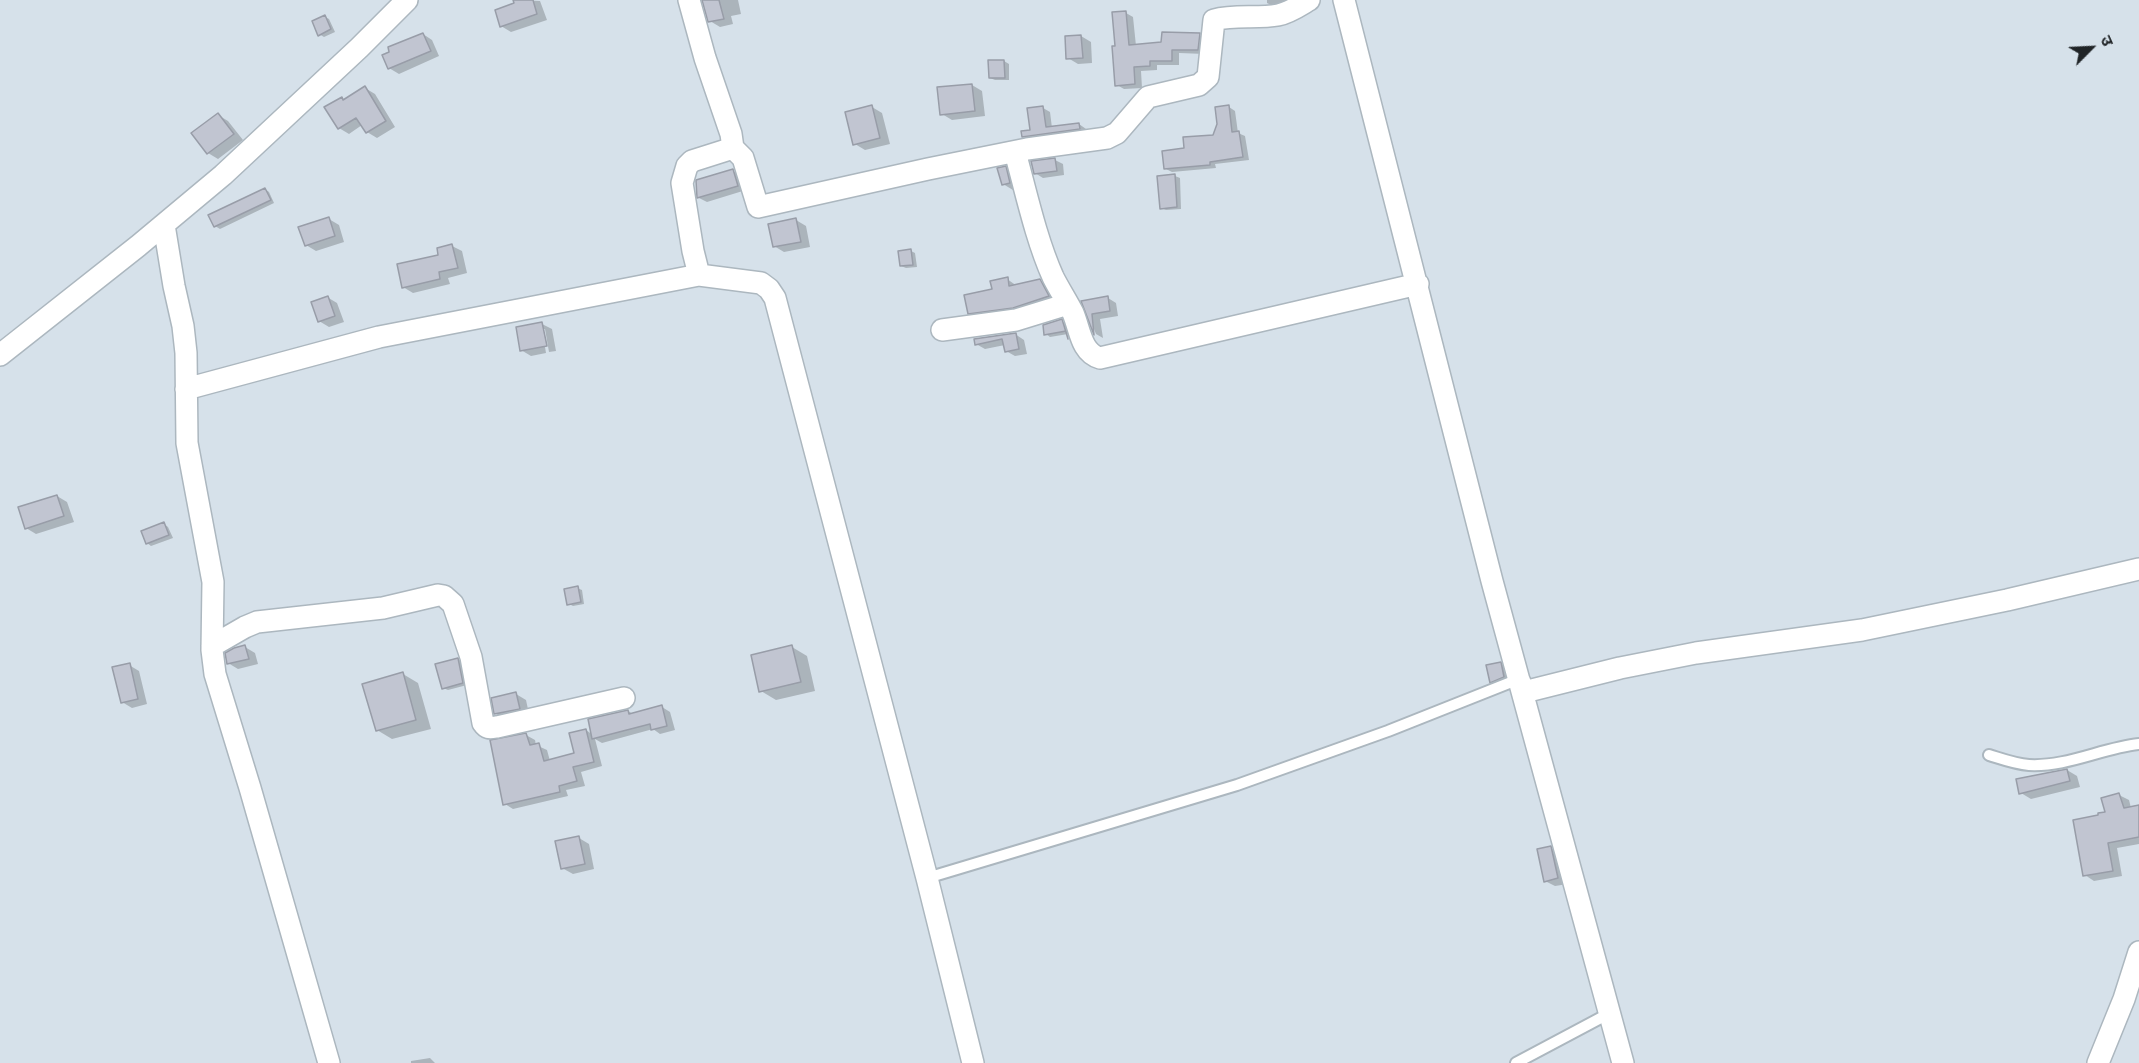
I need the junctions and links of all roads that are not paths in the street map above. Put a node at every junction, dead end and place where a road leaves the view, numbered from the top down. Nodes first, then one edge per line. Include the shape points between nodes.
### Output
1 (407, 0) edge
2 (688, 0) edge
3 (1309, 0) edge
4 (1344, 0) edge
5 (733, 148) junction
6 (1015, 152) junction
7 (164, 225) junction
8 (699, 275) junction
9 (1418, 284) junction
10 (1068, 304) junction
11 (942, 330) dead end
12 (0, 355) edge
13 (186, 389) junction
14 (2139, 569) edge
15 (212, 646) junction
16 (1526, 687) junction
17 (624, 698) dead end
18 (2139, 744) edge
19 (1989, 755) dead end
20 (927, 878) junction
21 (2139, 952) edge
22 (2132, 1001) edge
23 (1610, 1013) junction
24 (329, 1063) edge
25 (973, 1063) edge
26 (1516, 1063) edge
27 (1623, 1063) edge
28 (2098, 1063) edge

1 - 7 street via 223,175
2 - 5 street
3 - 6 street via 1278,15 1214,20 1208,77 1204,82 1148,97 1113,136
4 - 9 street
5 - 6 street via 743,158 758,207
5 - 8 street via 692,161 682,183
6 - 10 street via 1048,263
7 - 12 street
7 - 13 street via 183,326
8 - 13 street via 378,336
8 - 20 street via 761,283 775,298
9 - 10 street via 1100,358 1085,348
9 - 16 street via 1466,481
10 - 11 street via 1016,320
13 - 15 street via 187,442 213,582
14 - 16 street via 1862,630 1696,653
15 - 17 street via 257,622 365,610 438,595 453,604 471,657 486,727
15 - 24 street via 214,674
16 - 20 lane via 1236,785
16 - 23 street
18 - 19 lane via 2049,764 2029,765
20 - 25 street
21 - 22 street
22 - 28 street
23 - 26 lane
23 - 27 street

